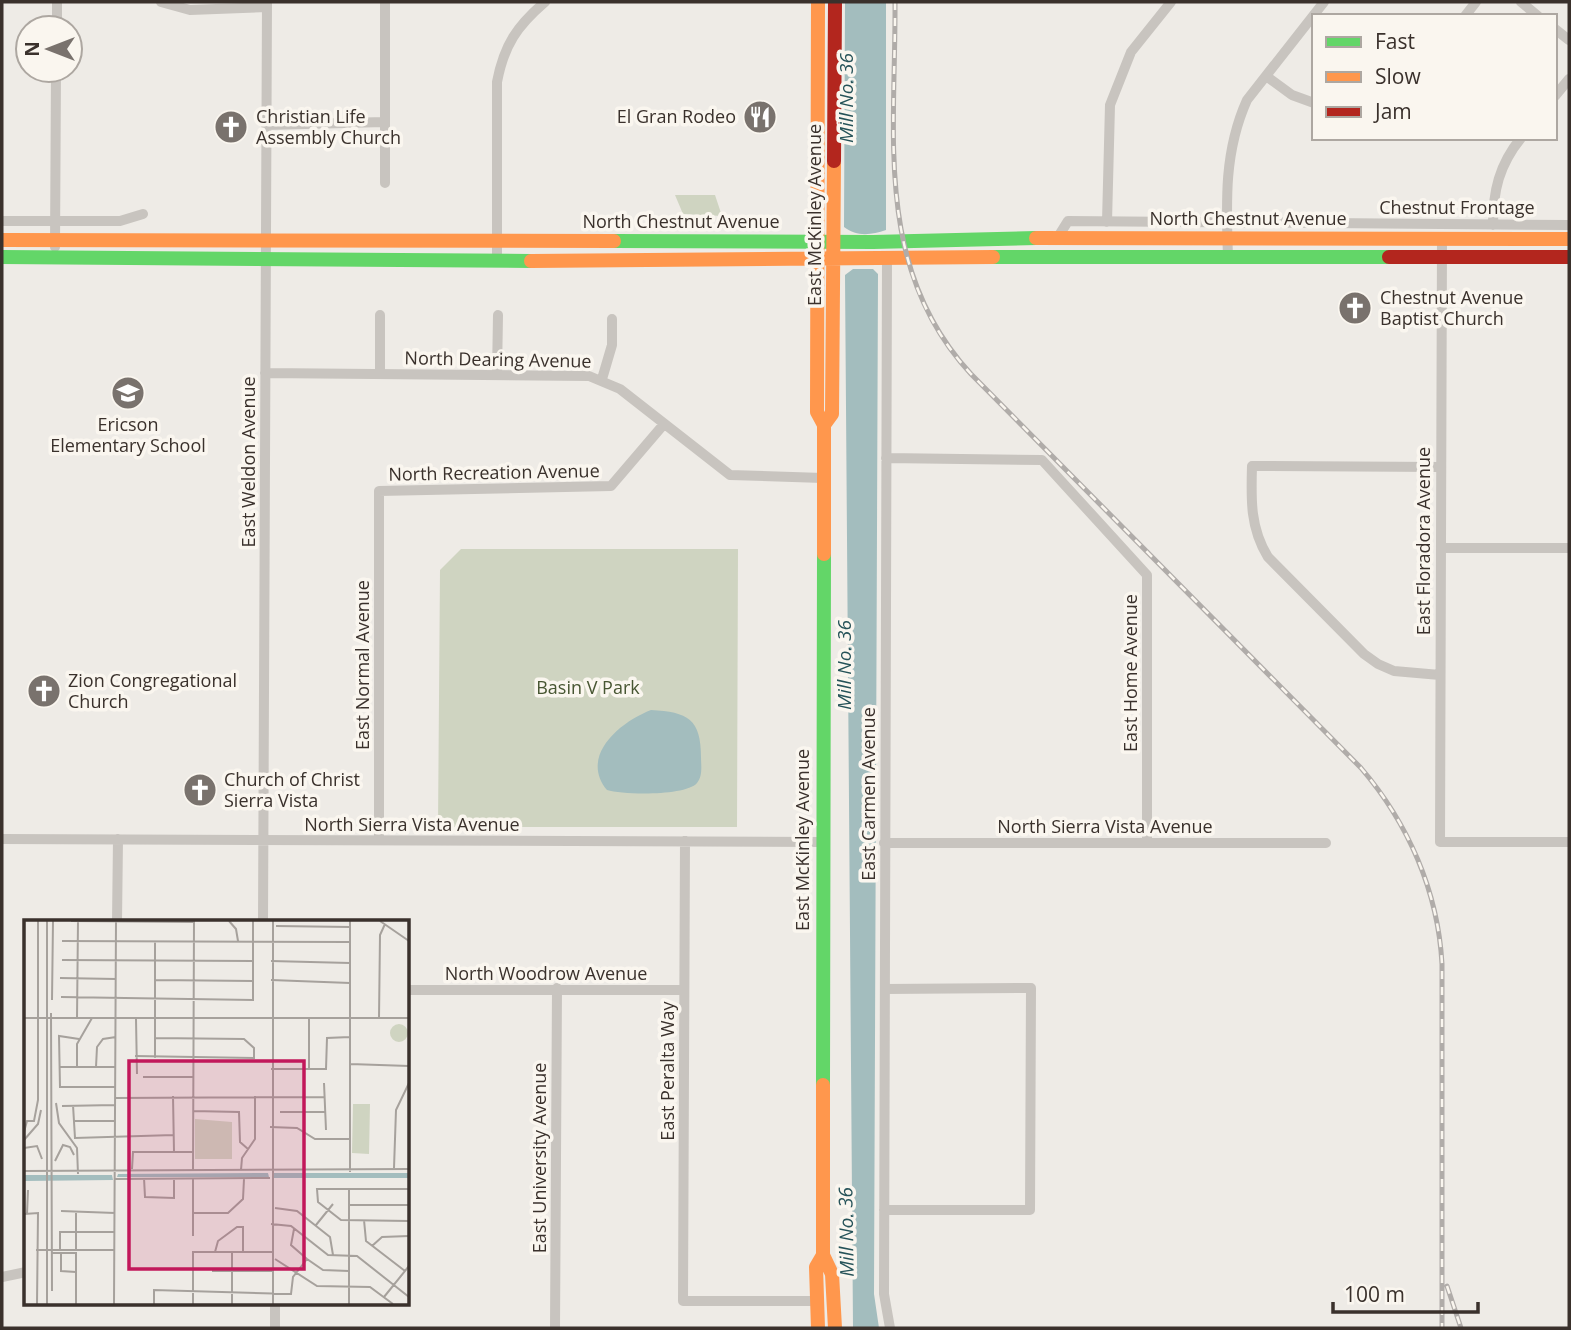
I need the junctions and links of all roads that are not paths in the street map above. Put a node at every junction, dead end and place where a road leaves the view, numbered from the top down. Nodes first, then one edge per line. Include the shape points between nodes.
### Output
1 (161, 2) edge
2 (385, 2) edge
3 (818, 2) edge
4 (826, 2) edge
5 (835, 2) edge
6 (1171, 2) edge
7 (1521, 2) edge
8 (267, 4) edge
9 (539, 4) edge
10 (1536, 14) edge
11 (1312, 17) edge
12 (1266, 76) junction
13 (1569, 79) edge
14 (56, 84) edge
15 (1557, 94) edge
16 (1312, 102) edge
17 (835, 113) junction
18 (384, 122) junction
19 (266, 125) junction
20 (1520, 140) edge
21 (385, 183) dead end
22 (143, 214) dead end
23 (2, 221) edge
24 (55, 222) junction
25 (1107, 222) junction
26 (1227, 222) junction
27 (1493, 225) junction
28 (1569, 225) edge
29 (1058, 237) junction
30 (1120, 237) junction
31 (1227, 238) junction
32 (1442, 239) junction
33 (1569, 239) edge
34 (2, 240) edge
35 (55, 240) junction
36 (266, 240) junction
37 (497, 240) junction
38 (651, 241) junction
39 (911, 241) junction
40 (817, 242) junction
41 (835, 242) junction
42 (1065, 256) junction
43 (2, 257) edge
44 (1228, 257) junction
45 (1442, 257) junction
46 (1569, 257) edge
47 (55, 258) junction
48 (266, 259) junction
49 (497, 260) junction
50 (818, 260) junction
51 (835, 260) junction
52 (879, 260) junction
53 (540, 261) junction
54 (380, 315) dead end
55 (498, 315) dead end
56 (612, 319) dead end
57 (265, 373) junction
58 (380, 373) junction
59 (497, 374) junction
60 (602, 379) junction
61 (664, 424) junction
62 (824, 425) junction
63 (886, 458) junction
64 (1440, 467) junction
65 (823, 478) junction
66 (379, 491) joint
67 (1441, 548) junction
68 (1569, 548) edge
69 (1440, 675) junction
70 (2, 839) edge
71 (118, 839) junction
72 (264, 840) junction
73 (379, 840) junction
74 (685, 841) junction
75 (823, 842) junction
76 (1147, 842) junction
77 (1569, 842) edge
78 (884, 843) junction
79 (1326, 843) dead end
80 (117, 920) edge
81 (263, 920) edge
82 (557, 988) junction
83 (885, 989) junction
84 (410, 990) edge
85 (684, 990) junction
86 (884, 1210) junction
87 (823, 1255) junction
88 (24, 1272) edge
89 (2, 1277) edge
90 (817, 1301) junction
91 (275, 1306) edge
92 (275, 1328) edge
93 (555, 1328) edge
94 (818, 1328) edge
95 (835, 1328) edge
96 (890, 1328) edge

1 - 8 street via 190,10
2 - 18 street
3 - 40 main road, East McKinley Avenue
4 - 17 main road via 827,66
5 - 17 main road, East McKinley Avenue
6 - 25 street via 1131,52 1110,105
7 - 10 street
8 - 19 street, East Weldon Avenue
9 - 37 street via 510,37 499,70
11 - 12 street
12 - 16 street via 1292,95
12 - 26 street via 1247,100 1232,139
13 - 15 street
14 - 24 street
17 - 41 main road, East McKinley Avenue
18 - 19 street
18 - 21 street
19 - 36 street, East Weldon Avenue
20 - 27 street via 1500,172
22 - 24 street via 128,220
23 - 24 street
24 - 35 street
25 - 26 street, Chestnut Frontage
25 - 29 street, Chestnut Frontage via 1068,222
26 - 27 street, Chestnut Frontage
26 - 31 street
27 - 28 street, Chestnut Frontage
29 - 30 main road, North Chestnut Avenue
29 - 39 main road, North Chestnut Avenue
30 - 31 main road, North Chestnut Avenue
30 - 42 main road via 1103,245 1073,246
31 - 32 main road, North Chestnut Avenue
31 - 44 street
32 - 33 main road, North Chestnut Avenue
32 - 45 street, East Floradora Avenue
34 - 35 main road, North Chestnut Avenue
35 - 36 main road, North Chestnut Avenue
35 - 47 street
36 - 37 main road, North Chestnut Avenue
36 - 48 street, East Weldon Avenue
37 - 38 main road, North Chestnut Avenue
37 - 49 street
38 - 40 main road, North Chestnut Avenue
38 - 53 main road via 635,251 579,251
39 - 41 main road, North Chestnut Avenue
39 - 52 main road
40 - 41 main road, North Chestnut Avenue
40 - 50 main road, East McKinley Avenue
41 - 51 main road, East McKinley Avenue
42 - 44 main road
42 - 52 main road
43 - 47 main road
44 - 45 main road
45 - 46 main road
45 - 64 street, East Floradora Avenue
47 - 48 main road
48 - 49 main road
48 - 57 street, East Weldon Avenue
49 - 53 main road
50 - 51 main road
50 - 53 main road
50 - 62 main road, East McKinley Avenue via 817,412
51 - 52 main road
51 - 62 main road, East McKinley Avenue via 832,414
52 - 63 street, East Carmen Avenue
54 - 58 street
55 - 59 street
56 - 60 street via 612,345
57 - 58 street, North Dearing Avenue
57 - 72 street, East Weldon Avenue
58 - 59 street, North Dearing Avenue
59 - 60 street, North Dearing Avenue via 576,374
60 - 61 street, North Dearing Avenue
61 - 65 street, North Dearing Avenue via 730,475
61 - 66 street, North Recreation Avenue via 611,486
62 - 65 main road, East McKinley Avenue
63 - 76 street, East Home Avenue via 1042,460 1147,575
63 - 78 street, East Carmen Avenue
64 - 67 street, East Floradora Avenue
64 - 69 street via 1252,466 1254,526 1260,545 1276,568 1378,664 1395,671
65 - 75 main road, East McKinley Avenue
66 - 73 street, East Normal Avenue
67 - 68 street
67 - 69 street, East Floradora Avenue
69 - 77 street, East Floradora Avenue via 1440,842
70 - 71 street, North Sierra Vista Avenue
71 - 72 street, North Sierra Vista Avenue
71 - 80 street
72 - 73 street, North Sierra Vista Avenue
72 - 81 street, East Weldon Avenue
73 - 74 street, North Sierra Vista Avenue
74 - 75 street, North Sierra Vista Avenue
74 - 85 street, East Peralta Way
75 - 87 main road, East McKinley Avenue
76 - 78 street, North Sierra Vista Avenue
76 - 79 street, North Sierra Vista Avenue
78 - 83 street, East Carmen Avenue
82 - 84 street, North Woodrow Avenue
82 - 85 street, North Woodrow Avenue
82 - 93 street, East University Avenue
83 - 86 street, East Carmen Avenue
83 - 86 street via 1031,988 1030,1210
85 - 90 street, East Peralta Way via 683,1301
86 - 96 street, East Carmen Avenue via 884,1294
87 - 90 main road, East McKinley Avenue via 816,1267
87 - 95 main road, East McKinley Avenue via 832,1274
88 - 89 street
90 - 94 main road, East McKinley Avenue
91 - 92 street

